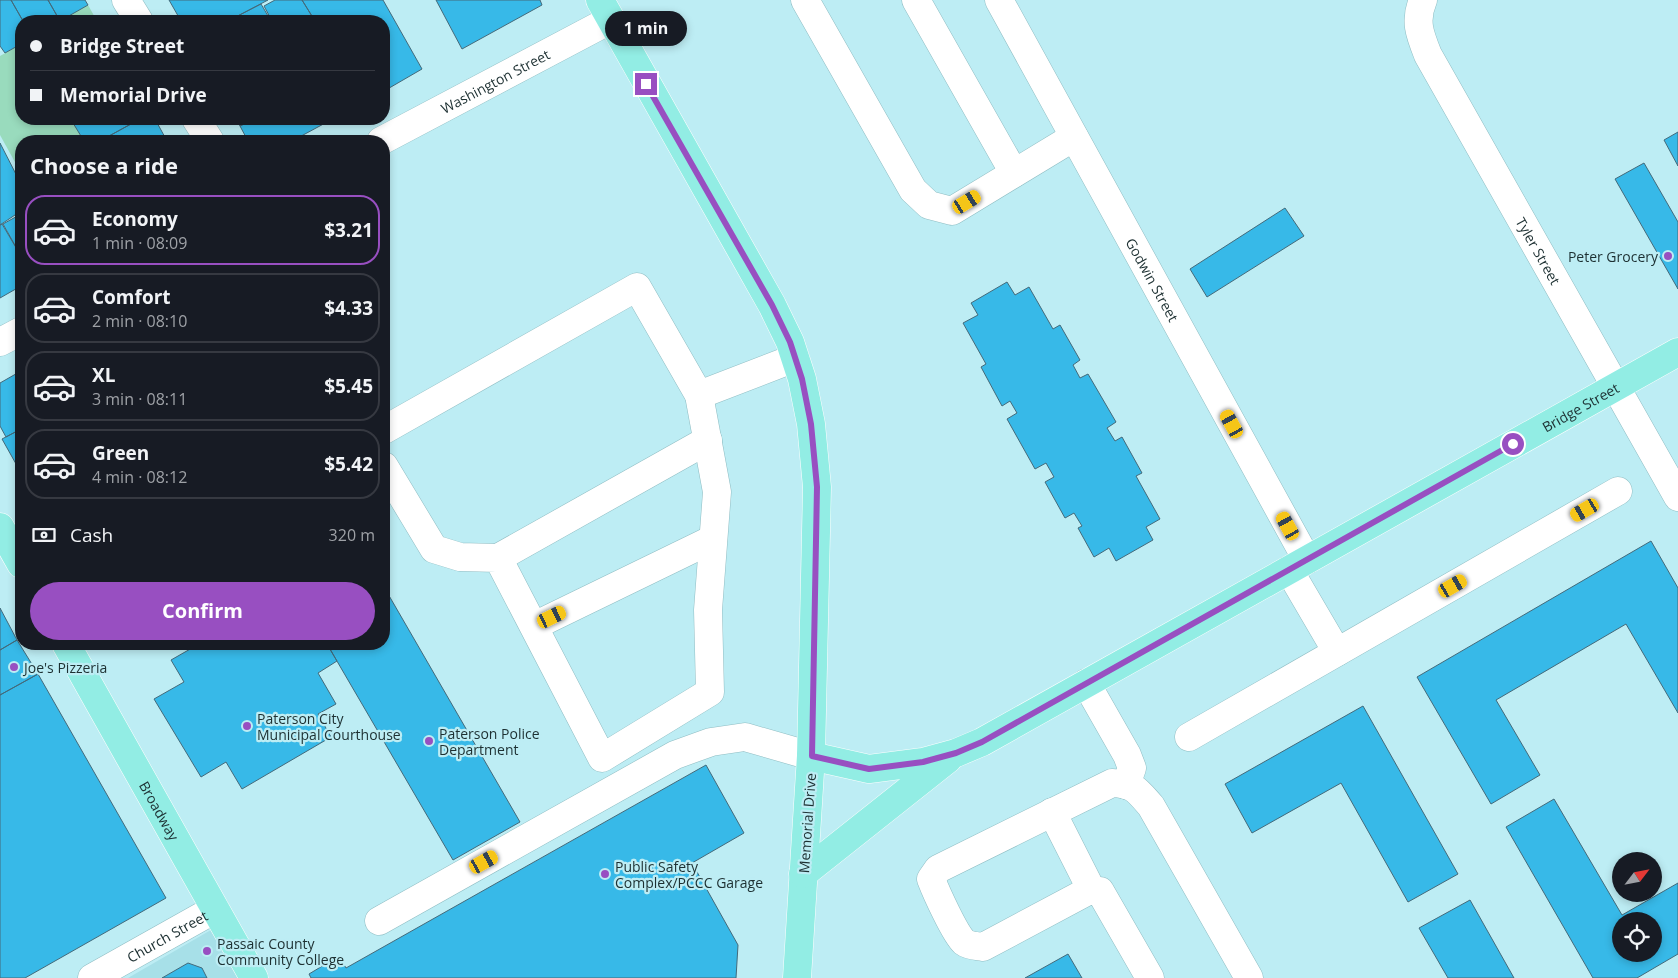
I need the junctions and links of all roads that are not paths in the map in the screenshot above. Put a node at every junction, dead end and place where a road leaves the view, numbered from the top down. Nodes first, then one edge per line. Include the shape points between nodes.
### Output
1 (126, 0) edge
2 (806, 0) edge
3 (916, 0) edge
4 (999, 0) edge
5 (1422, 0) edge
6 (605, 10) edge
7 (135, 15) edge
8 (390, 136) edge
9 (1074, 137) junction
10 (1014, 173) junction
11 (15, 334) edge
12 (0, 342) edge
13 (1678, 352) edge
14 (795, 358) junction
15 (1616, 386) junction
16 (699, 395) junction
17 (390, 427) edge
18 (708, 440) junction
19 (390, 476) edge
20 (1618, 491) dead end
21 (1678, 498) edge
22 (0, 527) edge
23 (714, 539) junction
24 (15, 553) edge
25 (498, 558) junction
26 (1298, 565) junction
27 (534, 626) junction
28 (69, 650) edge
29 (1337, 652) junction
30 (1086, 684) junction
31 (1189, 737) dead end
32 (956, 753) junction
33 (812, 756) junction
34 (1126, 785) junction
35 (1052, 812) junction
36 (803, 874) junction
37 (1092, 891) junction
38 (215, 909) junction
39 (379, 921) dead end
40 (92, 978) edge
41 (254, 978) edge
42 (797, 978) edge
43 (1150, 978) edge
44 (1249, 978) edge

1 - 7 street
2 - 10 street via 912,190 928,205 952,211
3 - 10 street
4 - 9 street, Godwin Street
5 - 15 street, Tyler Street via 1418,21 1428,55
6 - 8 street, Washington Street
6 - 14 main road, Memorial Drive via 772,305
9 - 10 street
9 - 26 street, Godwin Street
11 - 12 street
13 - 15 main road, Bridge Street
14 - 16 street
14 - 33 main road, Memorial Drive via 811,424 817,487
15 - 21 street, Tyler Street
15 - 26 main road, Bridge Street
16 - 17 street via 637,287
16 - 18 street
18 - 23 street via 717,492
18 - 25 street
19 - 25 street via 434,549 460,557
20 - 29 street
22 - 24 main road
23 - 27 street
23 - 27 street via 708,610 710,692 602,758
25 - 27 street
26 - 29 street, Godwin Street
26 - 30 main road, Bridge Street
28 - 38 main road, Broadway
29 - 31 street
30 - 32 main road, Bridge Street
30 - 34 street via 1128,755 1132,768
32 - 33 main road, Bridge Street via 923,762 869,769
32 - 36 main road
33 - 36 main road, Memorial Drive
33 - 39 street via 746,737 711,742 675,755
34 - 35 street via 1112,783
34 - 44 street via 1137,789 1151,806
35 - 37 street
35 - 37 street via 938,869 931,879 937,895 964,942 983,947
36 - 42 main road, Memorial Drive
37 - 43 street via 1100,891
38 - 40 street, Church Street
38 - 41 main road, Broadway

